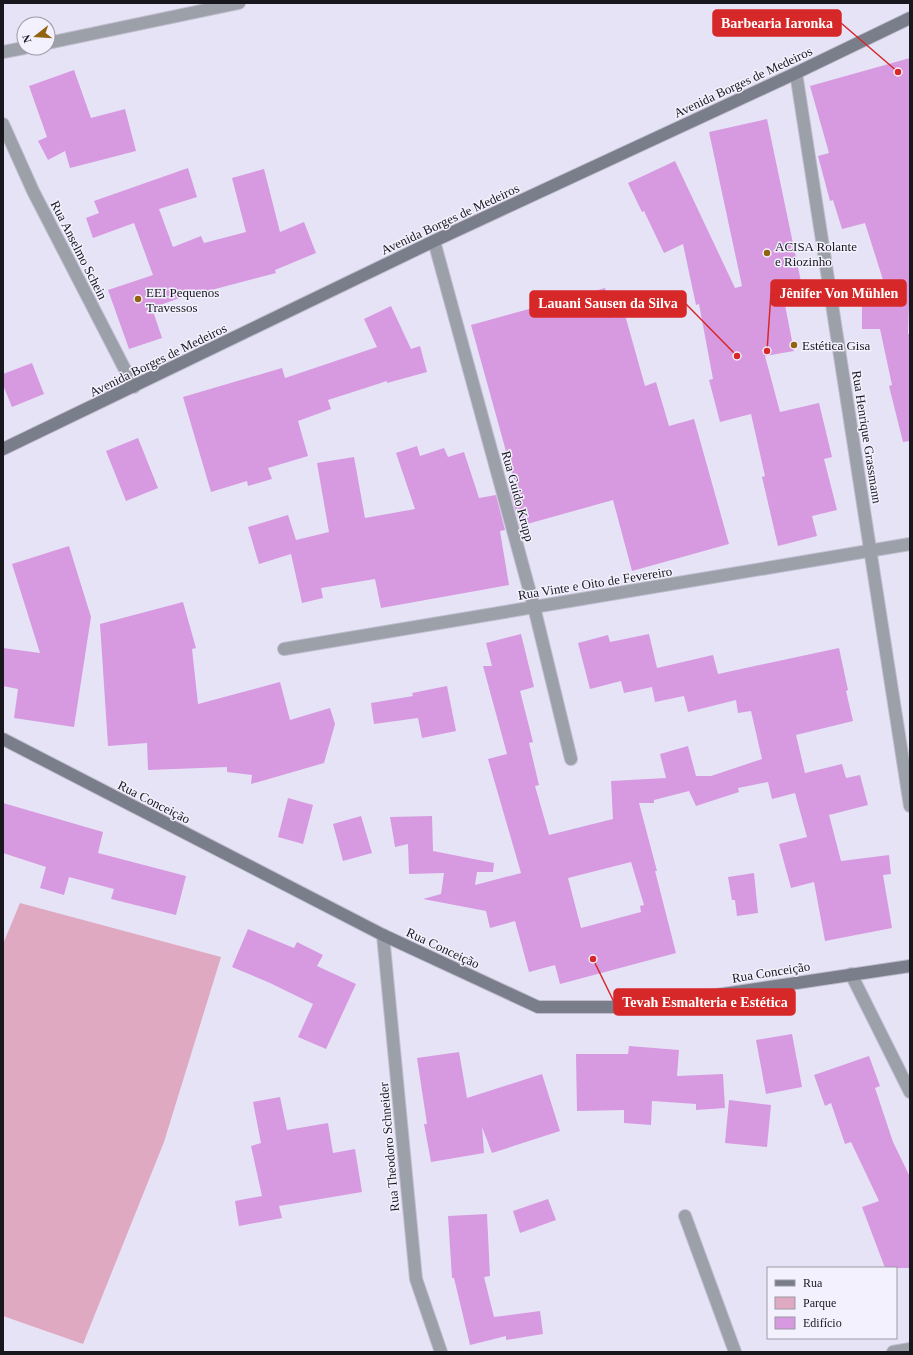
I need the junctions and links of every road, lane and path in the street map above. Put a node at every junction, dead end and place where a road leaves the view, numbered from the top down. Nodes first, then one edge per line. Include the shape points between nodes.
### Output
1 (240, 3) edge
2 (910, 18) edge
3 (56, 41) edge
4 (16, 50) edge
5 (3, 52) edge
6 (796, 73) junction
7 (3, 124) edge
8 (434, 241) junction
9 (134, 387) junction
10 (3, 449) edge
11 (910, 544) edge
12 (871, 551) junction
13 (534, 607) junction
14 (284, 649) dead end
15 (3, 739) edge
16 (571, 759) dead end
17 (910, 806) edge
18 (383, 935) junction
19 (910, 966) edge
20 (851, 974) junction
21 (910, 1092) edge
22 (685, 1216) dead end
23 (910, 1349) edge
24 (441, 1352) edge
25 (735, 1352) edge
26 (893, 1352) edge

1 - 3 street
2 - 6 main road, Avenida Borges de Medeiros
4 - 5 street
6 - 8 main road, Avenida Borges de Medeiros
6 - 12 street, Rua Henrique Grassmann
7 - 9 street, Rua Anselmo Schein via 33,191
8 - 9 main road, Avenida Borges de Medeiros
8 - 13 street, Rua Guido Krupp
9 - 10 main road, Avenida Borges de Medeiros
11 - 12 street, Rua Vinte e Oito de Fevereiro
12 - 13 street, Rua Vinte e Oito de Fevereiro
12 - 17 street, Rua Henrique Grassmann
13 - 14 street, Rua Vinte e Oito de Fevereiro
13 - 16 street, Rua Guido Krupp
15 - 18 main road, Rua Conceição
18 - 20 main road, Rua Conceição via 538,1007 636,1008
18 - 24 street, Rua Theodoro Schneider via 416,1279
19 - 20 main road, Rua Conceição
20 - 21 street
22 - 25 street
23 - 26 street

